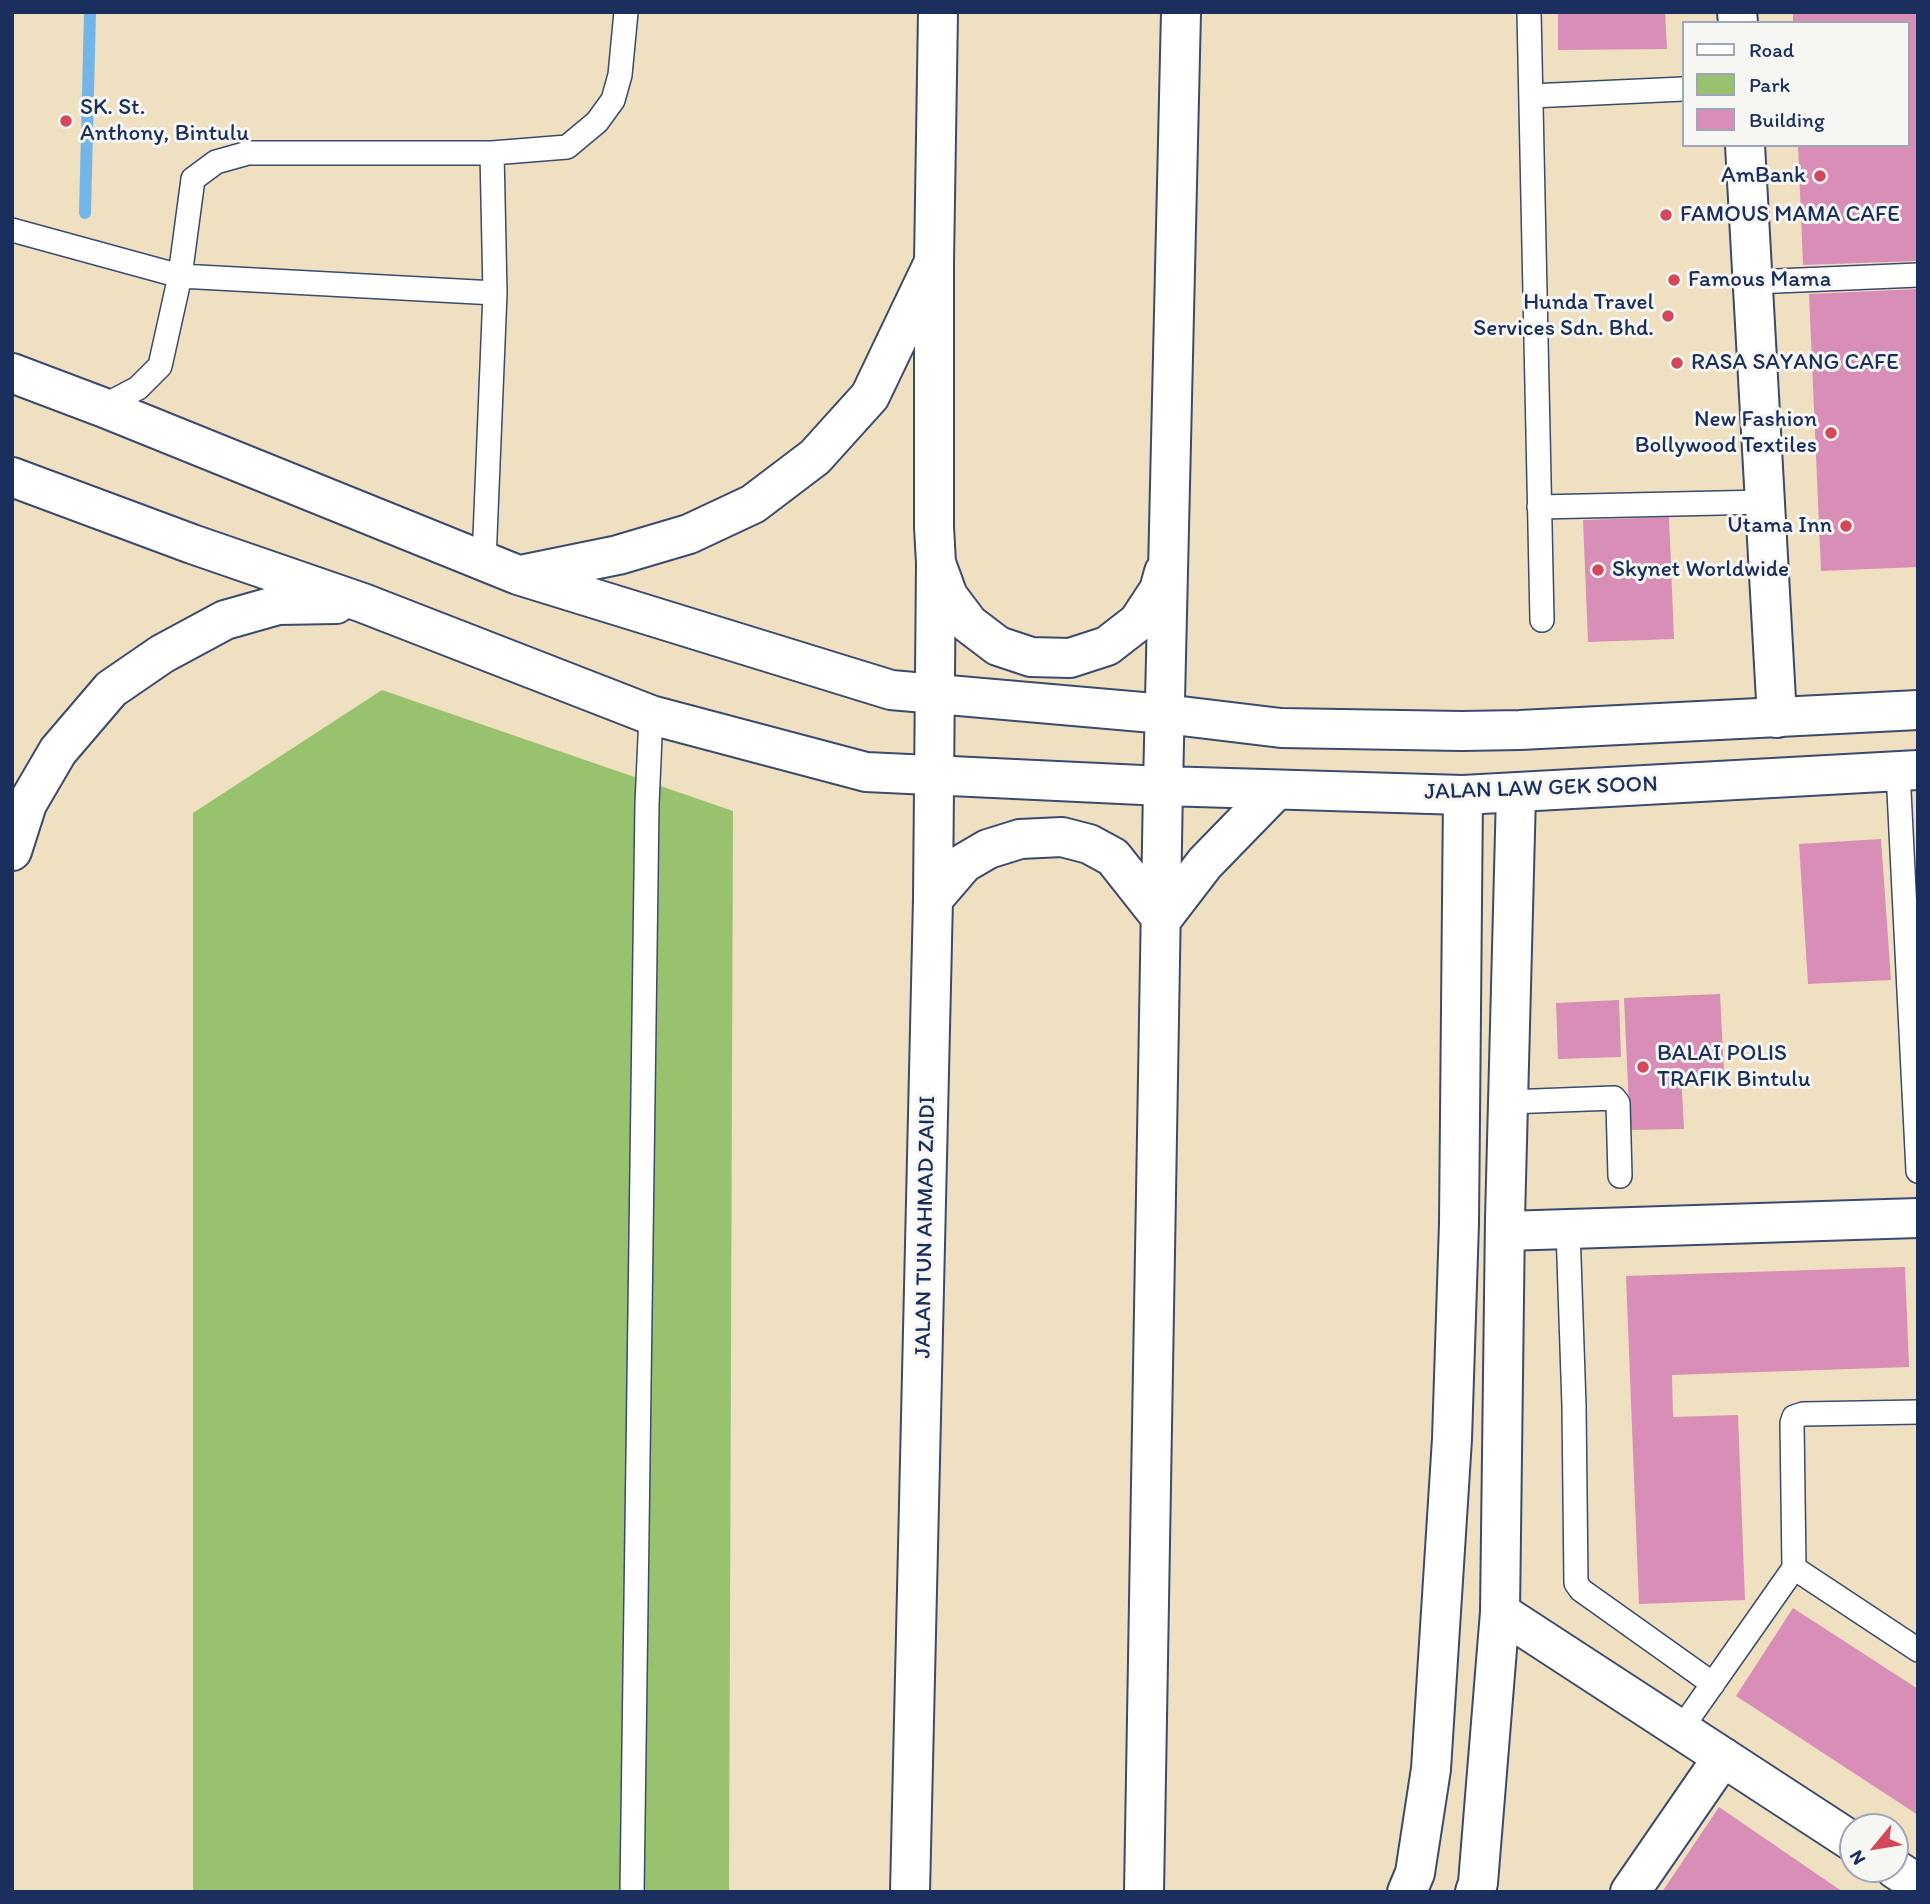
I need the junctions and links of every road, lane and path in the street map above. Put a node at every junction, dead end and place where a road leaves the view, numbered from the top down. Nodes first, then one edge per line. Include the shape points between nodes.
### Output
1 (626, 12) edge
2 (938, 12) edge
3 (1181, 12) edge
4 (1529, 12) edge
5 (1682, 89) edge
6 (1531, 96) junction
7 (1745, 147) edge
8 (492, 153) junction
9 (12, 230) edge
10 (933, 262) junction
11 (1918, 275) edge
12 (180, 276) junction
13 (1753, 282) junction
14 (495, 293) junction
15 (12, 373) edge
16 (102, 407) junction
17 (12, 477) edge
18 (1765, 502) junction
19 (1539, 507) junction
20 (1169, 553) junction
21 (936, 563) junction
22 (501, 568) junction
23 (363, 603) junction
24 (1542, 620) dead end
25 (935, 693) junction
26 (1918, 710) edge
27 (1165, 713) junction
28 (651, 715) junction
29 (1777, 718) junction
30 (1908, 770) edge
31 (934, 775) junction
32 (1163, 786) junction
33 (1276, 789) junction
34 (1516, 793) junction
35 (1463, 795) junction
36 (12, 850) edge
37 (933, 899) junction
38 (1162, 919) junction
39 (1508, 1102) junction
40 (1918, 1171) edge
41 (1620, 1175) dead end
42 (1918, 1218) edge
43 (1459, 1223) junction
44 (1505, 1225) junction
45 (1568, 1229) junction
46 (1918, 1412) edge
47 (1794, 1568) junction
48 (1500, 1612) junction
49 (1918, 1650) edge
50 (1713, 1684) junction
51 (1681, 1729) junction
52 (1723, 1756) junction
53 (1839, 1833) edge
54 (632, 1892) edge
55 (910, 1892) edge
56 (1144, 1892) edge
57 (1407, 1892) edge
58 (1475, 1892) edge
59 (1630, 1892) edge

1 - 8 lane via 620,75 613,100 597,122 567,147
2 - 10 main road, JALAN TUN AHMAD ZAIDI
3 - 20 main road
4 - 6 lane
5 - 6 lane
6 - 19 lane
7 - 13 main road
8 - 12 lane via 248,153 216,162 193,179
8 - 14 lane
9 - 12 lane
10 - 21 main road, JALAN TUN AHMAD ZAIDI
10 - 22 main road via 870,396 816,457 753,504 690,534 618,555
11 - 13 lane
12 - 14 lane
12 - 16 lane via 160,366 138,388
13 - 18 main road
14 - 22 lane
15 - 16 main road
16 - 22 main road
17 - 23 main road, JALAN LAW GEK SOON
18 - 19 lane
18 - 29 main road
19 - 24 lane
20 - 21 main road via 1159,590 1138,622 1107,646 1070,657 1031,657 998,646 969,624 948,596
20 - 27 main road
21 - 25 main road, JALAN TUN AHMAD ZAIDI
22 - 25 main road via 891,690
23 - 28 main road, JALAN LAW GEK SOON
23 - 36 main road via 278,604 225,620 162,654 111,689 58,751 27,804
25 - 27 main road
25 - 31 main road, JALAN TUN AHMAD ZAIDI
26 - 29 main road
27 - 29 main road via 1281,728 1462,731
27 - 32 main road
28 - 31 main road, JALAN LAW GEK SOON via 866,772
28 - 54 lane
30 - 34 main road, JALAN LAW GEK SOON
30 - 40 lane
31 - 32 main road, JALAN LAW GEK SOON
31 - 37 main road, JALAN TUN AHMAD ZAIDI
32 - 33 main road, JALAN LAW GEK SOON
32 - 38 main road
33 - 35 main road, JALAN LAW GEK SOON
33 - 38 main road via 1205,863
34 - 35 main road, JALAN LAW GEK SOON
34 - 39 main road
35 - 43 main road
37 - 38 main road via 964,863 988,849 1020,839 1062,837 1113,857
37 - 55 main road, JALAN TUN AHMAD ZAIDI
38 - 56 main road
39 - 41 lane via 1614,1098 1618,1103
39 - 44 main road
42 - 45 main road
43 - 44 main road via 1466,1216 1482,1213
43 - 57 main road via 1452,1439 1431,1769 1415,1873
44 - 45 main road
44 - 48 main road
45 - 50 lane via 1576,1583
46 - 47 lane via 1794,1417
47 - 49 lane
47 - 50 lane
48 - 51 main road
48 - 58 main road
50 - 51 lane
51 - 52 main road
52 - 53 main road
52 - 59 main road

